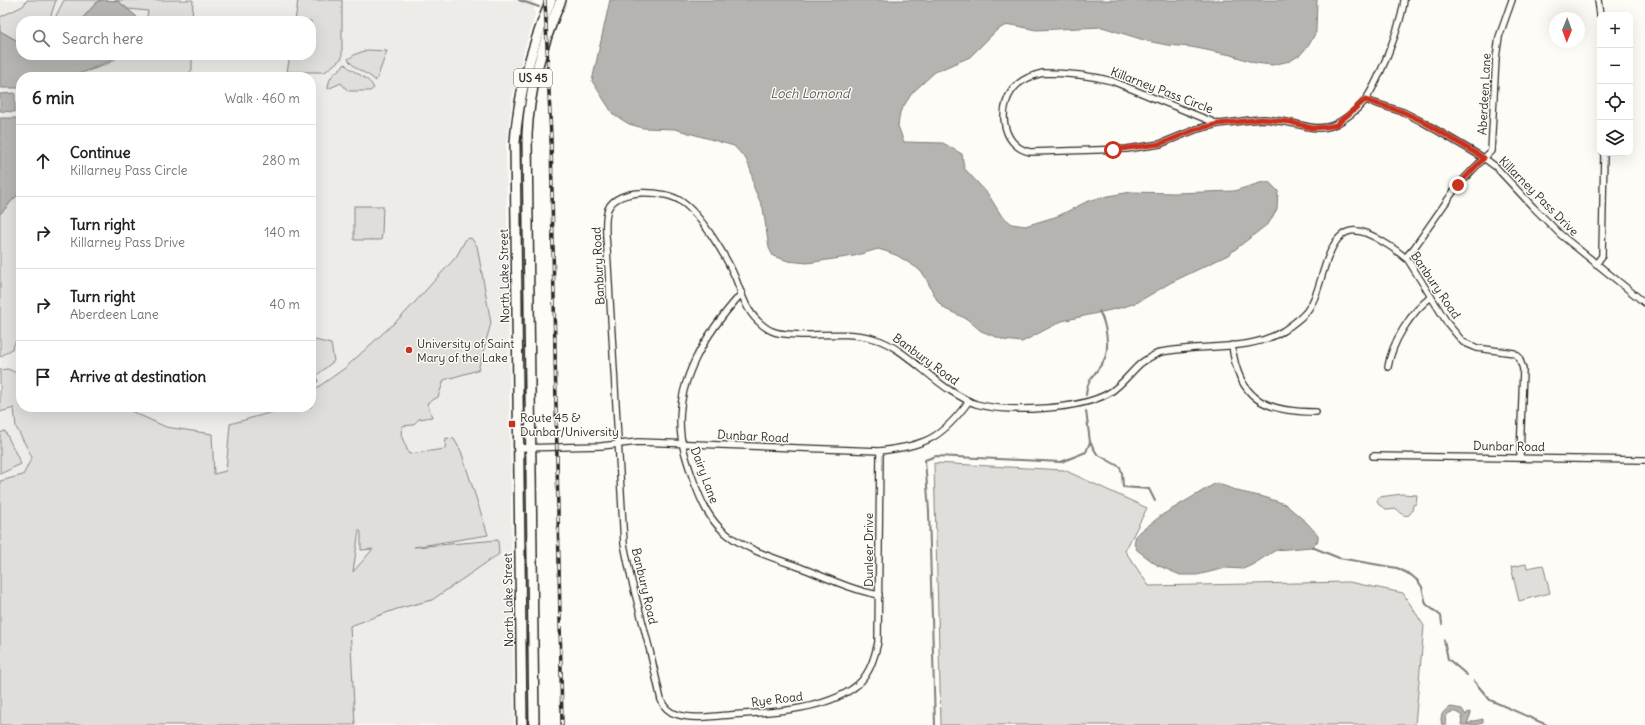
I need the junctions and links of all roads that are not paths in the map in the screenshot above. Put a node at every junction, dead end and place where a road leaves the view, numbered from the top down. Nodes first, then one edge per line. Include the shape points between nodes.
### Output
1 (551, 0) edge
2 (561, 0) edge
3 (1404, 0) edge
4 (1512, 0) edge
5 (1598, 0) edge
6 (1600, 12) edge
7 (1365, 100) junction
8 (1218, 124) junction
9 (1604, 156) edge
10 (1484, 158) junction
11 (1406, 257) junction
12 (1596, 264) junction
13 (742, 293) junction
14 (1432, 297) junction
15 (1645, 303) edge
16 (1232, 345) junction
17 (1388, 367) dead end
18 (969, 401) junction
19 (1316, 412) dead end
20 (682, 443) junction
21 (619, 445) junction
22 (518, 448) junction
23 (531, 448) junction
24 (880, 451) junction
25 (1373, 456) dead end
26 (1520, 457) junction
27 (1645, 460) edge
28 (879, 595) junction
29 (876, 650) joint
30 (661, 700) joint
31 (522, 725) edge
32 (534, 725) edge

1 - 22 main road, North Lake Street / US 45 via 528,62 516,130
2 - 23 main road, North Lake Street / US 45 via 538,59 528,113
3 - 7 street via 1394,37
4 - 10 street, Aberdeen Lane via 1499,37 1491,150
5 - 6 street
7 - 8 street, Killarney Pass Circle via 1336,125 1326,127 1312,128 1290,122 1262,119
7 - 10 street, Killarney Pass Drive via 1422,121
8 - 8 street, Killarney Pass Circle via 1197,129 1160,144 1127,150 1030,152 1012,143 1007,134 1004,111 1008,96 1018,84 1032,76 1055,73 1096,76 1117,82
9 - 12 street via 1602,256
10 - 11 street, Aberdeen Lane via 1458,185
10 - 12 street, Killarney Pass Drive via 1496,167 1561,235
11 - 14 street, Banbury Road
11 - 16 street, Banbury Road via 1370,234 1360,230 1347,231 1334,243 1316,294 1302,318 1275,335 1249,344
12 - 15 street, Killarney Pass Drive
13 - 18 street, Banbury Road via 756,320 772,332 860,336 890,344 936,381
13 - 20 street, Dairy Lane via 714,328 689,373 680,415
13 - 21 street, Banbury Road via 731,268 714,241 691,209 682,201 666,195 641,193 615,200 607,212 607,248
14 - 17 street via 1399,335
14 - 26 street, Banbury Road via 1448,324 1463,342 1477,348 1511,351 1519,357 1523,369
16 - 18 street, Banbury Road via 1161,352 1140,365 1109,394 1081,404 1020,408 988,406
16 - 19 street via 1238,375 1255,397 1267,405 1283,410
18 - 24 street, Dunbar Road via 943,432 906,448
20 - 21 street, Dunbar Road via 638,442
20 - 24 street, Dunbar Road
20 - 28 street, Dairy Lane via 701,500 713,521 728,535 765,554 858,590
21 - 23 street, Dunbar Road
21 - 30 street, Banbury Road via 624,544
22 - 23 street, Dunbar Road
22 - 31 main road, North Lake Street / US 45
23 - 32 main road, North Lake Street / US 45
24 - 28 street, Dunleer Drive
25 - 26 street, Dunbar Road
26 - 27 street, Dunbar Road
28 - 29 street, Dunleer Drive
29 - 30 street, Rye Road via 871,666 858,685 843,695 813,705 767,712 690,717 669,711

